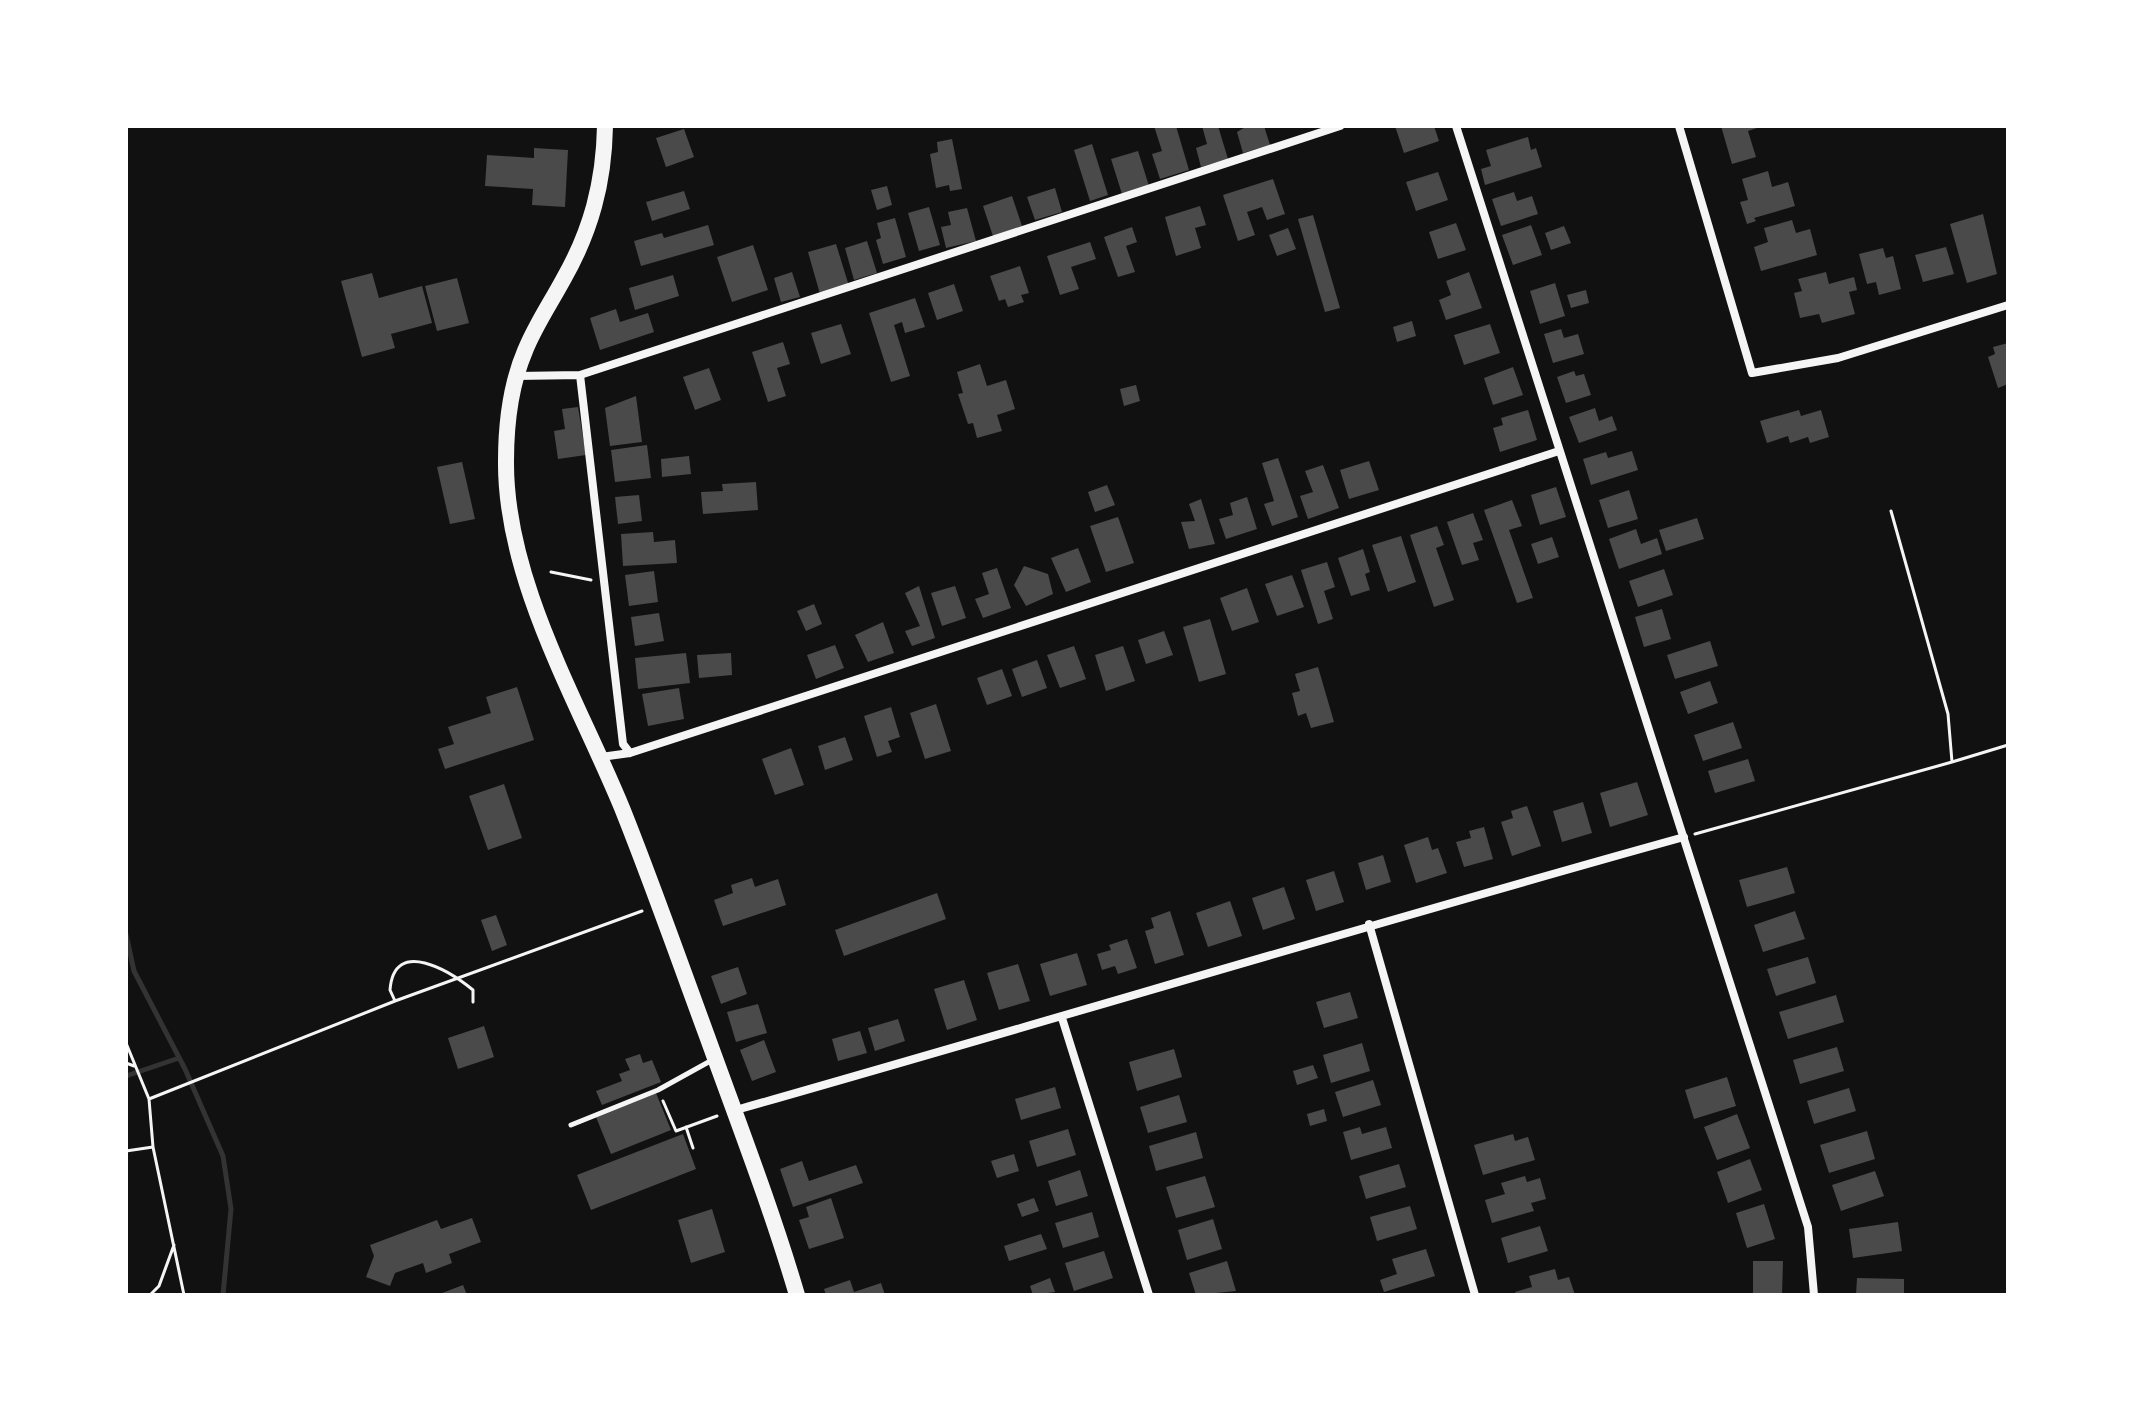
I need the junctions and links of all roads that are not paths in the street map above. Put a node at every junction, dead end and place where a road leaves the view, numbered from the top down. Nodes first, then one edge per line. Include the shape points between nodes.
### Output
1 (605, 126) edge
2 (1340, 126) edge
3 (1456, 126) edge
4 (1679, 126) edge
5 (2008, 305) edge
6 (580, 375) junction
7 (516, 376) junction
8 (1559, 451) junction
9 (630, 753) junction
10 (601, 757) junction
11 (1684, 837) junction
12 (1369, 924) junction
13 (1062, 1018) junction
14 (715, 1059) junction
15 (736, 1110) junction
16 (571, 1125) dead end
17 (797, 1295) edge
18 (1149, 1295) edge
19 (1475, 1295) edge
20 (1814, 1295) edge

1 - 7 main road via 600,190 591,223
2 - 6 street
3 - 8 street
4 - 5 street via 1752,373 1838,358
6 - 7 street
6 - 9 street via 623,744
7 - 10 main road via 507,415 506,465 524,571 548,643
8 - 9 street
8 - 11 street
9 - 10 street
10 - 14 main road
11 - 12 street
11 - 20 street via 1808,1227
12 - 13 street
12 - 19 street
13 - 15 street
13 - 18 street
14 - 15 main road
14 - 16 lane via 658,1090
15 - 17 main road

